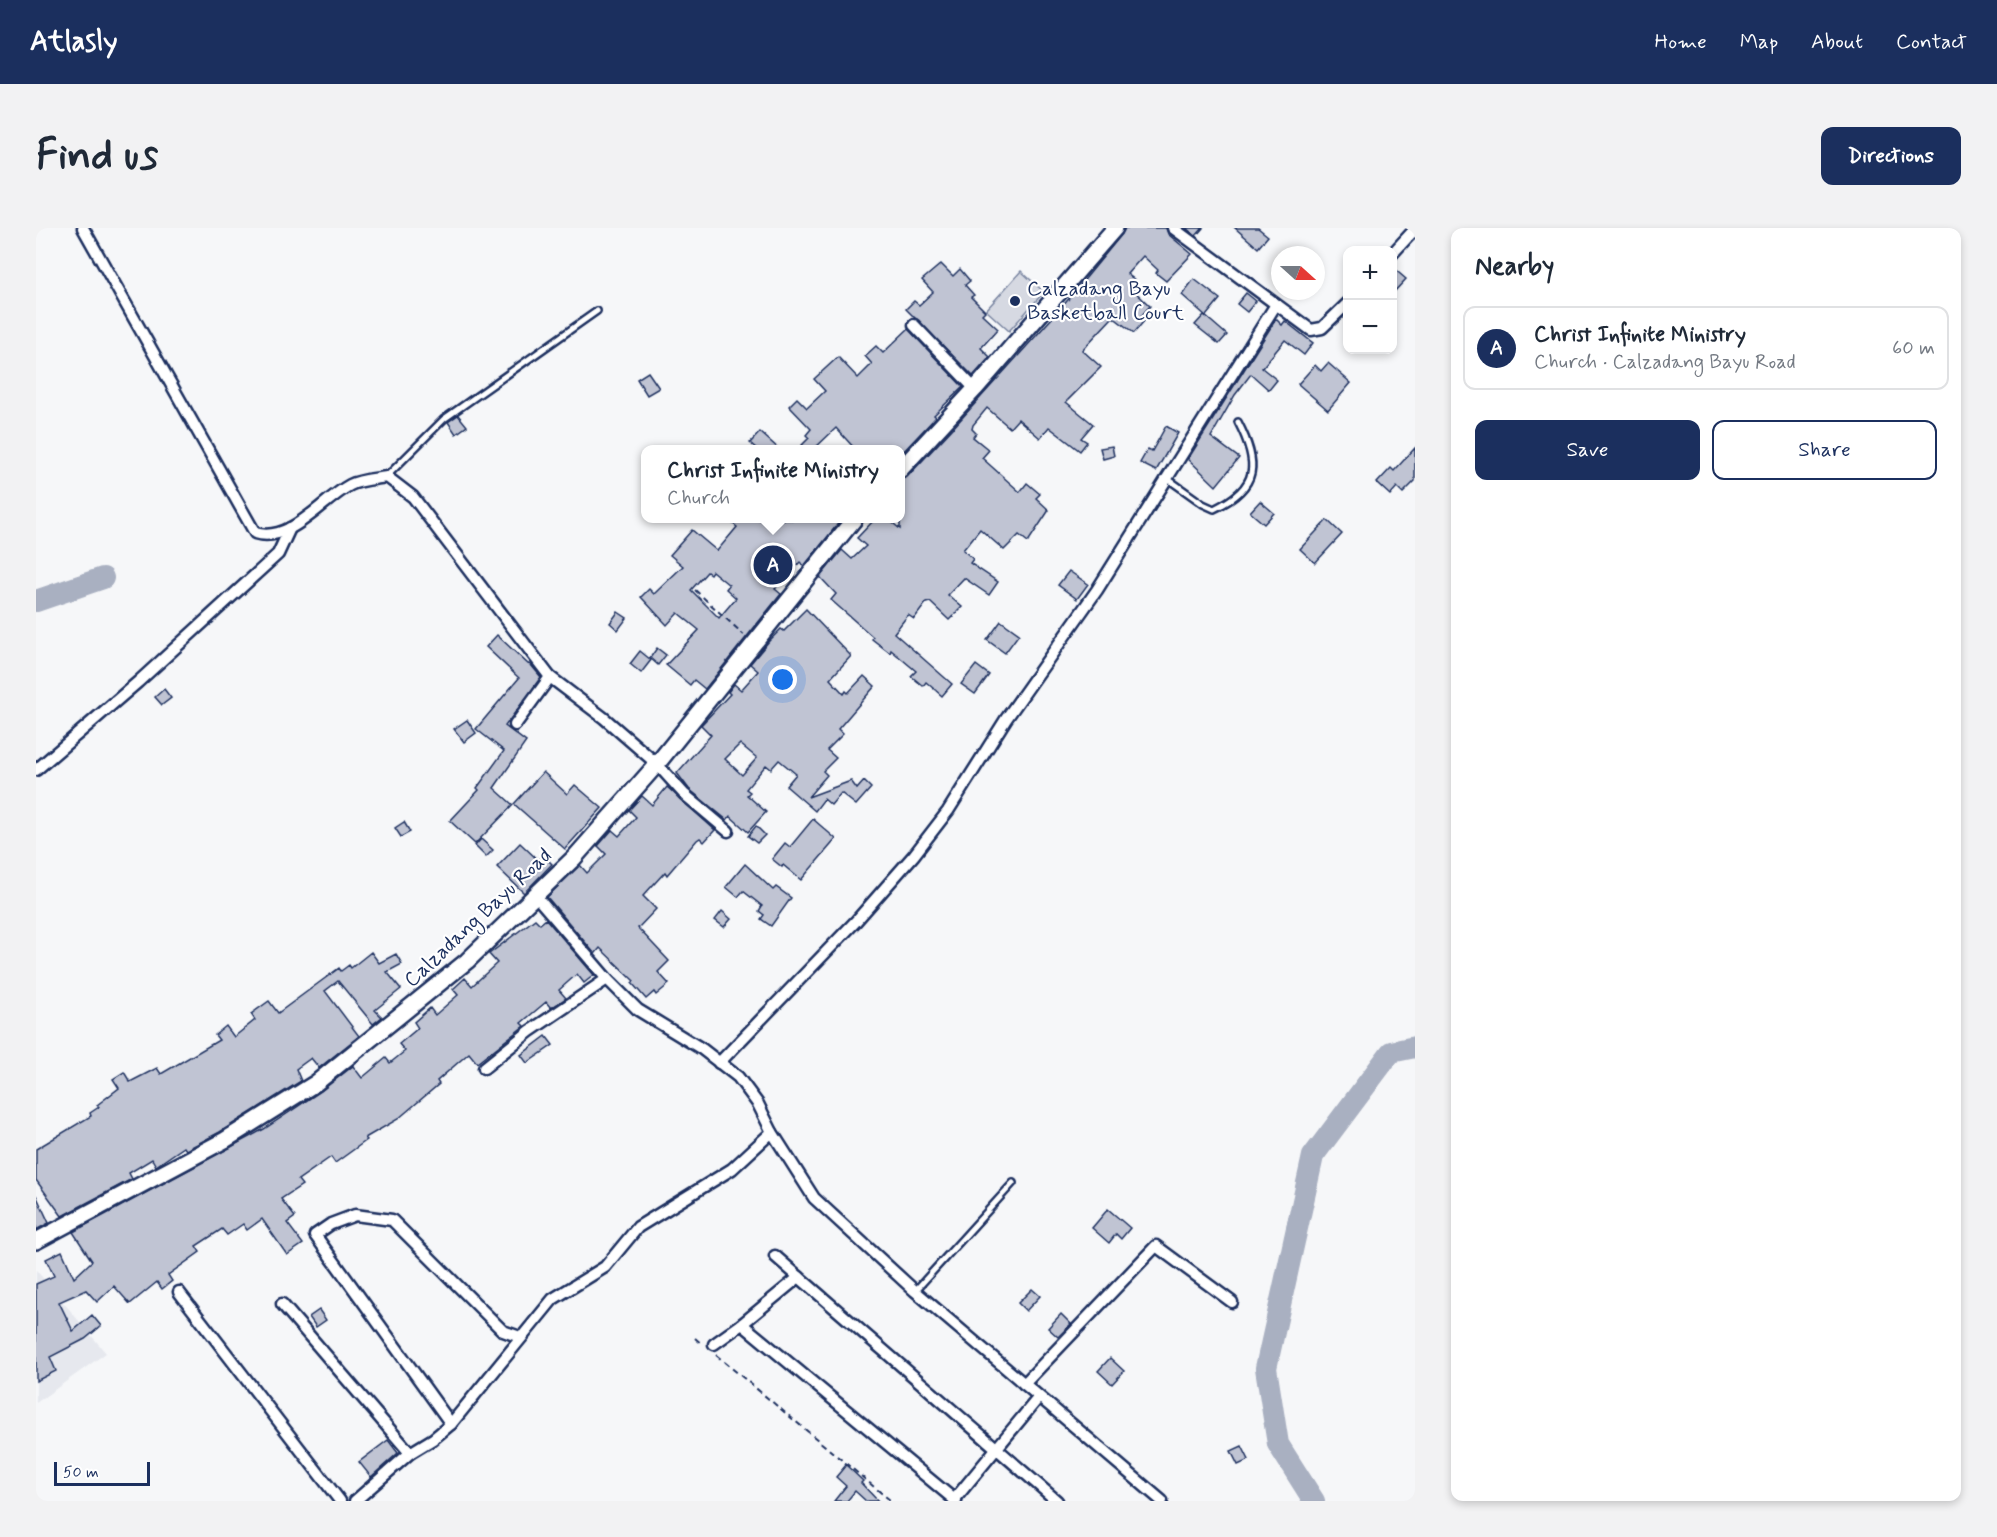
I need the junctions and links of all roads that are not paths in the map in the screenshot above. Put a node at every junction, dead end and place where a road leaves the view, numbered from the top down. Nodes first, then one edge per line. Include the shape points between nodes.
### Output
1 (83, 228) edge
2 (1115, 228) edge
3 (1173, 228) edge
4 (1415, 229) edge
5 (1397, 249) edge
6 (1275, 306) junction
7 (1343, 307) edge
8 (597, 311) dead end
9 (914, 325) dead end
10 (975, 389) junction
11 (1238, 422) dead end
12 (905, 465) edge
13 (387, 477) junction
14 (1168, 479) junction
15 (852, 523) edge
16 (290, 528) junction
17 (550, 678) junction
18 (515, 725) dead end
19 (657, 764) junction
20 (36, 770) edge
21 (728, 831) dead end
22 (535, 895) junction
23 (607, 979) junction
24 (719, 1063) junction
25 (484, 1068) dead end
26 (772, 1132) junction
27 (1012, 1183) dead end
28 (36, 1241) edge
29 (775, 1256) dead end
30 (799, 1277) junction
31 (915, 1291) junction
32 (179, 1292) dead end
33 (1232, 1302) dead end
34 (282, 1304) dead end
35 (742, 1324) junction
36 (520, 1337) junction
37 (710, 1347) road end
38 (1024, 1384) junction
39 (1039, 1397) junction
40 (451, 1424) junction
41 (997, 1447) junction
42 (410, 1453) junction
43 (955, 1500) edge
44 (340, 1501) edge
45 (355, 1501) edge
46 (1057, 1501) edge
47 (1162, 1501) edge

1 - 16 street via 255,532 264,536
2 - 10 street
3 - 6 street
4 - 5 street
6 - 7 street via 1317,330
6 - 14 street
8 - 13 lane via 444,419
9 - 10 street
10 - 12 street
11 - 14 lane via 1250,446 1253,469 1234,500 1214,509
13 - 16 street via 351,484
13 - 17 street via 413,497
14 - 24 street via 948,811 856,921
15 - 19 street, Calzadang Bayu Road
16 - 20 street via 278,554
17 - 18 street
17 - 19 street
19 - 21 street via 684,794
19 - 22 street, Calzadang Bayu Road via 574,858
22 - 23 street
22 - 28 street, Calzadang Bayu Road via 467,961 316,1083 225,1140
23 - 24 street via 638,1010
23 - 25 street via 530,1031
24 - 26 street via 751,1093
26 - 31 street via 814,1198
26 - 36 street via 732,1169 638,1227 605,1267 553,1299
27 - 31 lane
29 - 30 street
30 - 35 street
30 - 41 street
31 - 38 street
32 - 44 street
33 - 38 street via 1156,1246
34 - 42 street
35 - 37 street
35 - 43 street
36 - 40 street
36 - 40 street via 503,1331 392,1220 355,1215 315,1235
38 - 39 street
39 - 41 street
39 - 47 street
40 - 42 street
41 - 43 street
41 - 46 street
42 - 45 street

